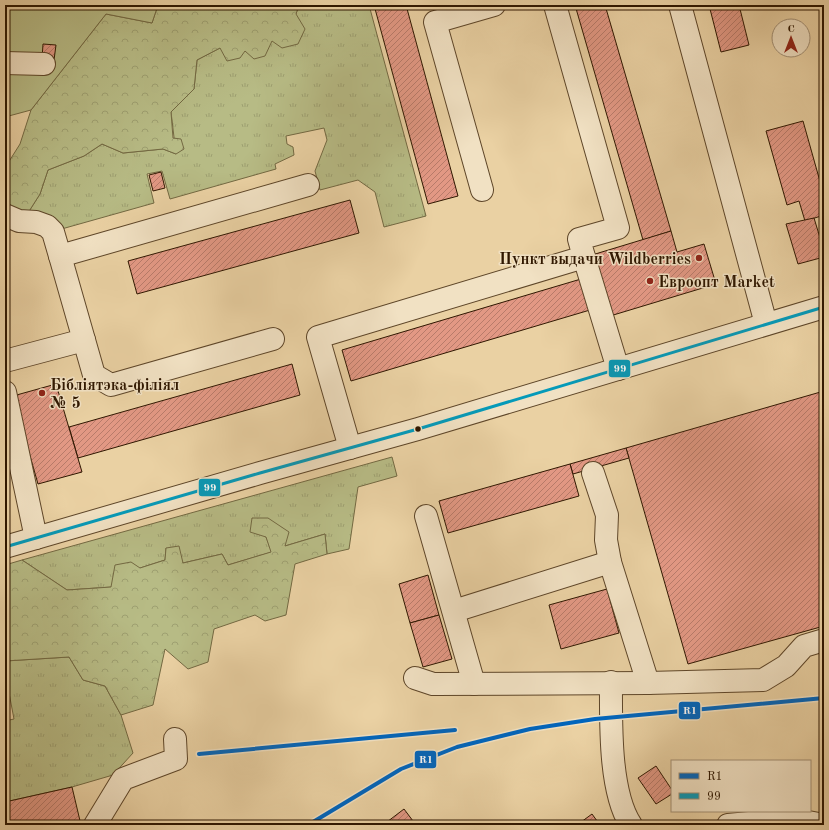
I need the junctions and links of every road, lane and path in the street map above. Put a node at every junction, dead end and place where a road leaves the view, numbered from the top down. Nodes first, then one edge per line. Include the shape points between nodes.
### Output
1 (494, 5) edge
2 (555, 5) edge
3 (680, 5) edge
4 (5, 62) edge
5 (44, 64) dead end
6 (308, 185) dead end
7 (482, 190) dead end
8 (5, 215) edge
9 (60, 256) junction
10 (584, 257) junction
11 (824, 307) edge
12 (766, 324) junction
13 (273, 339) dead end
14 (84, 340) junction
15 (5, 362) edge
16 (618, 370) junction
17 (5, 392) edge
18 (350, 448) junction
19 (593, 473) dead end
20 (426, 516) dead end
21 (36, 538) junction
22 (5, 547) edge
23 (610, 562) junction
24 (454, 611) junction
25 (824, 640) edge
26 (415, 678) dead end
27 (611, 682) junction
28 (648, 683) junction
29 (474, 684) junction
30 (175, 739) dead end
31 (95, 825) edge
32 (631, 825) edge
33 (728, 825) edge
34 (824, 825) edge

1 - 7 street via 436,22
2 - 10 street via 618,228 579,239
3 - 12 street
4 - 5 street
6 - 9 street
8 - 9 street via 19,221 48,226 54,232
9 - 14 street
10 - 16 street
10 - 18 street via 318,337
11 - 12 street
12 - 16 street
13 - 14 street via 111,385 94,375
14 - 15 street
16 - 18 street
17 - 21 street
18 - 21 street
19 - 23 street via 607,515 606,540
20 - 24 street
21 - 22 street
23 - 24 street
23 - 28 street
24 - 29 street
25 - 28 street via 804,646 786,666 763,680
26 - 29 street via 433,684
27 - 28 street
27 - 29 street
27 - 32 street via 616,782 626,817
30 - 31 street via 176,760 123,779
33 - 34 street via 792,819

